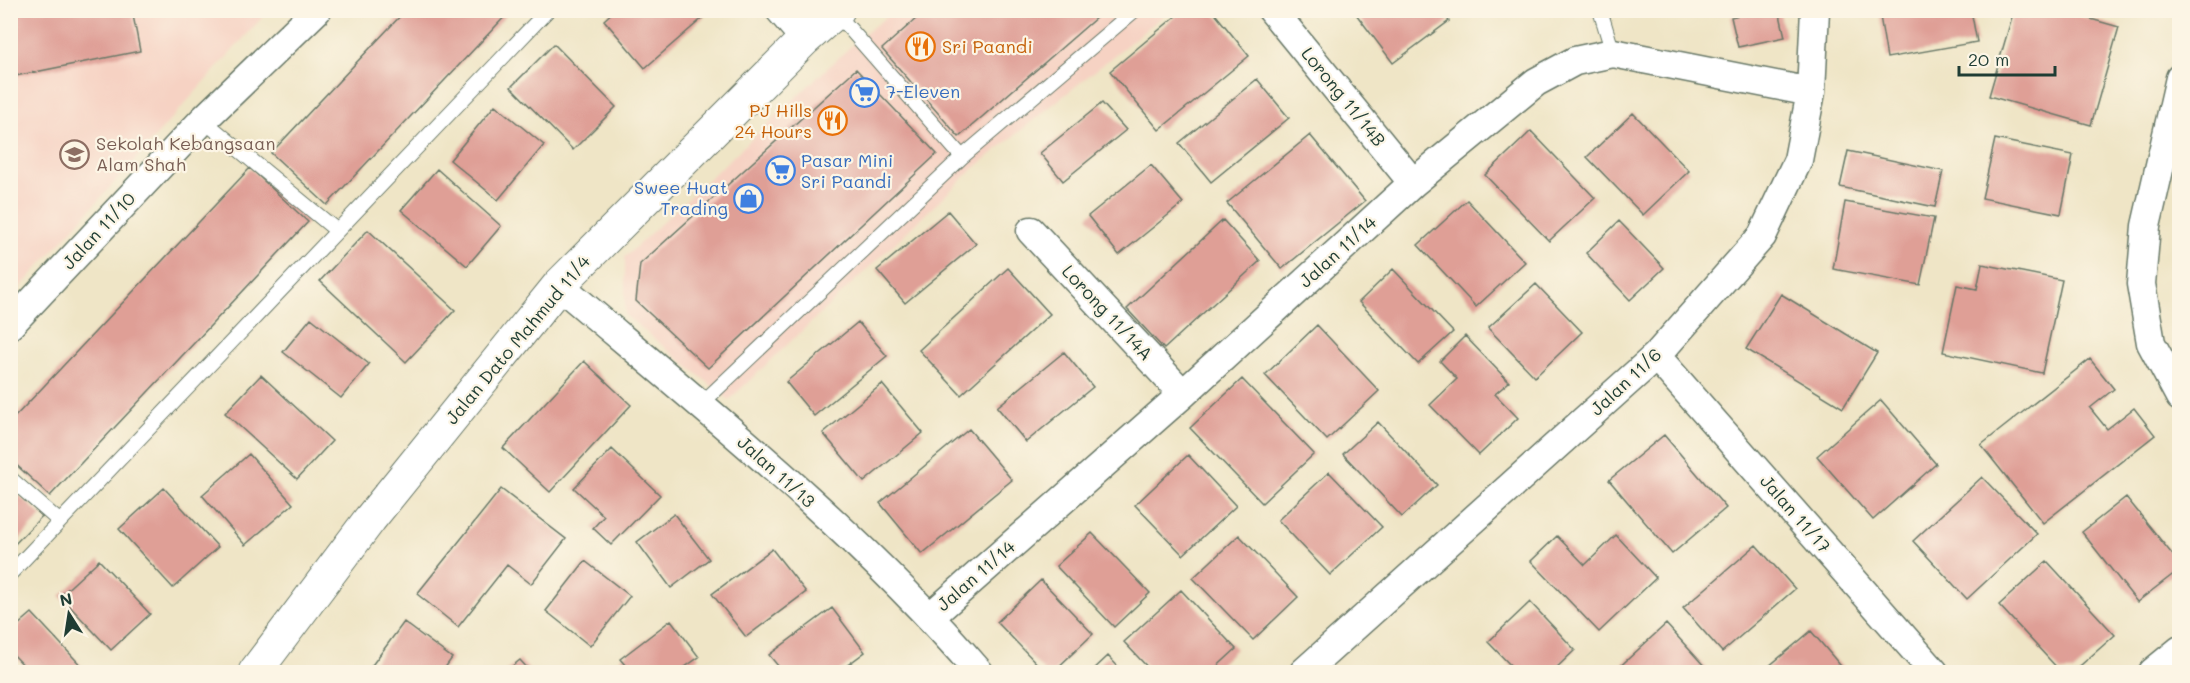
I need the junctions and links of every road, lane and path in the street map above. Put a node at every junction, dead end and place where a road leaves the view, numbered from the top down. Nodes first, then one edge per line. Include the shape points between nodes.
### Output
1 (317, 10) edge
2 (548, 10) edge
3 (780, 10) edge
4 (1135, 10) edge
5 (1272, 10) edge
6 (1600, 10) edge
7 (1815, 10) edge
8 (837, 12) edge
9 (805, 39) junction
10 (1613, 53) junction
11 (2180, 78) edge
12 (1811, 92) junction
13 (203, 120) junction
14 (962, 157) junction
15 (1413, 183) junction
16 (336, 230) junction
17 (1031, 231) dead end
18 (559, 285) junction
19 (10, 325) edge
20 (1656, 356) junction
21 (1183, 394) junction
22 (2180, 397) edge
23 (700, 405) junction
24 (10, 478) edge
25 (59, 521) junction
26 (10, 574) edge
27 (931, 616) junction
28 (2180, 650) edge
29 (255, 672) edge
30 (979, 672) edge
31 (1304, 672) edge
32 (1934, 672) edge
33 (2153, 672) edge

1 - 13 street, Jalan 11/10
2 - 16 lane
3 - 9 street
4 - 14 lane
5 - 15 street, Lorong 11/14B
6 - 10 lane
7 - 12 street, Jalan 11/6
8 - 9 street, Jalan Dato Mahmud 11/4
8 - 14 lane
9 - 18 street, Jalan Dato Mahmud 11/4
10 - 12 street, Jalan 11/14
10 - 15 street, Jalan 11/14 via 1575,61 1536,82
11 - 22 street via 2146,226 2141,284 2151,344
12 - 20 street, Jalan 11/6 via 1798,160 1762,236
13 - 16 lane
13 - 19 street, Jalan 11/10
14 - 23 lane
15 - 21 street, Jalan 11/14
16 - 25 lane
17 - 21 street, Lorong 11/14A
18 - 23 street, Jalan 11/13
18 - 29 street, Jalan Dato Mahmud 11/4 via 377,510
20 - 31 street, Jalan 11/6
20 - 32 street, Jalan 11/17
21 - 27 street, Jalan 11/14
23 - 27 street, Jalan 11/13
24 - 25 lane
25 - 26 lane
27 - 30 street, Jalan 11/13
28 - 33 street

